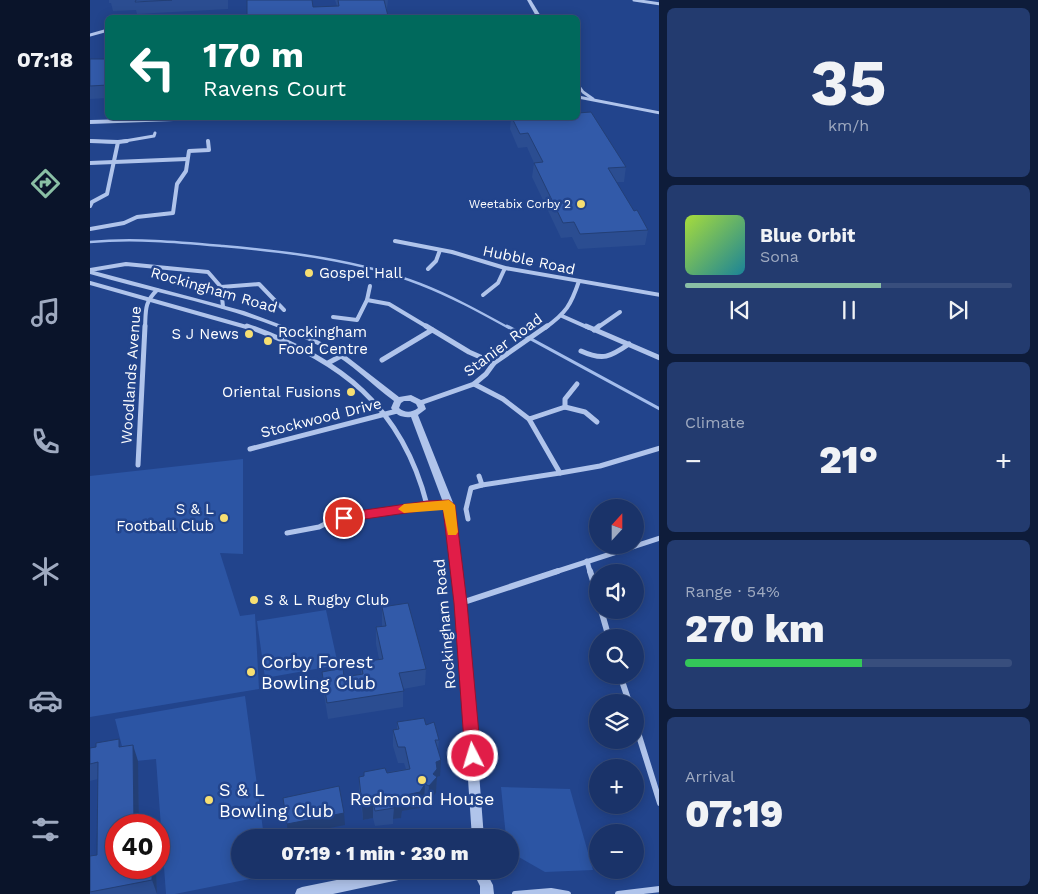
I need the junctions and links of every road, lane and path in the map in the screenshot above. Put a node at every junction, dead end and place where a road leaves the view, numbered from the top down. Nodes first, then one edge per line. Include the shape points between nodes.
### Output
1 (529, 0) edge
2 (634, 0) edge
3 (659, 4) edge
4 (538, 15) edge
5 (105, 31) edge
6 (90, 35) edge
7 (580, 88) edge
8 (580, 96) edge
9 (580, 100) edge
10 (596, 100) junction
11 (659, 112) edge
12 (146, 120) edge
13 (90, 122) edge
14 (154, 136) dead end
15 (208, 140) dead end
16 (90, 141) edge
17 (118, 142) junction
18 (188, 159) junction
19 (114, 162) junction
20 (90, 163) edge
21 (90, 206) edge
22 (90, 229) edge
23 (395, 241) dead end
24 (440, 250) junction
25 (505, 268) junction
26 (428, 269) dead end
27 (90, 271) edge
28 (579, 282) junction
29 (90, 284) edge
30 (221, 286) junction
31 (370, 286) dead end
32 (157, 290) junction
33 (482, 295) dead end
34 (659, 295) edge
35 (148, 299) junction
36 (367, 300) junction
37 (223, 307) junction
38 (284, 310) dead end
39 (620, 312) dead end
40 (562, 316) junction
41 (333, 317) dead end
42 (432, 330) junction
43 (594, 330) junction
44 (629, 344) junction
45 (581, 351) dead end
46 (341, 356) junction
47 (659, 358) edge
48 (382, 360) dead end
49 (328, 363) junction
50 (494, 363) junction
51 (474, 384) junction
52 (577, 384) dead end
53 (399, 400) junction
54 (420, 403) junction
55 (565, 407) junction
56 (397, 411) junction
57 (387, 415) junction
58 (414, 415) junction
59 (530, 419) junction
60 (597, 422) dead end
61 (659, 448) edge
62 (250, 449) dead end
63 (138, 465) dead end
64 (560, 473) junction
65 (479, 476) dead end
66 (482, 485) junction
67 (427, 505) junction
68 (449, 505) junction
69 (468, 519) dead end
70 (287, 532) dead end
71 (659, 538) edge
72 (587, 561) junction
73 (589, 568) edge
74 (461, 603) junction
75 (643, 749) edge
76 (659, 803) edge
77 (477, 829) edge
78 (374, 879) edge
79 (483, 879) edge
80 (659, 890) edge
81 (302, 894) edge
82 (487, 894) edge
83 (515, 894) edge
84 (528, 894) edge
85 (568, 894) edge
86 (618, 894) edge

1 - 4 street
2 - 3 street
5 - 6 street
7 - 10 street
8 - 10 street
9 - 10 street
10 - 11 street
12 - 13 street
14 - 17 street
15 - 18 street via 209,150 189,152
16 - 17 street
17 - 19 street
18 - 19 street
18 - 22 street via 186,171 177,184 173,213 137,217
19 - 20 street
19 - 21 street via 107,194
23 - 24 street, Hubble Road
24 - 25 street, Hubble Road
24 - 26 street
25 - 28 street, Hubble Road
25 - 33 street via 498,283
27 - 30 street via 126,264 208,272
27 - 32 street, Rockingham Road
28 - 34 street, Hubble Road
28 - 40 street, Stanier Road via 572,302
29 - 35 street
30 - 37 street
30 - 38 street via 259,284
31 - 36 street
32 - 35 street, Woodlands Avenue
32 - 37 street, Rockingham Road
35 - 49 street via 270,333
35 - 63 street, Woodlands Avenue
36 - 41 street via 357,320
36 - 42 street via 389,304
37 - 46 street, Rockingham Road via 288,328
39 - 43 street
40 - 43 street
40 - 50 street, Stanier Road
42 - 48 street
42 - 50 street
43 - 44 street
44 - 45 street via 606,358
44 - 47 street
46 - 49 street
46 - 53 street, Rockingham Road
49 - 57 street via 360,387
50 - 51 street, Stanier Road
51 - 54 street, Stanier Road
51 - 59 street via 503,399
52 - 55 street via 565,399
53 - 54 street via 411,398
53 - 56 street via 395,405
54 - 58 street via 422,409
55 - 59 street
55 - 60 street via 584,412
56 - 57 street, Stockwood Drive
56 - 58 street
57 - 62 street, Stockwood Drive
57 - 67 street via 410,452
58 - 68 street, Rockingham Road
59 - 64 street
61 - 64 street via 600,466
64 - 66 street
65 - 66 street
66 - 69 street via 471,488 466,509
67 - 68 street
67 - 70 street via 335,520 319,527
68 - 74 street, Rockingham Road
71 - 72 street
72 - 73 street
72 - 74 street
74 - 77 street, Rockingham Road
75 - 76 street
78 - 81 street
79 - 82 street
80 - 86 street
83 - 84 street
84 - 85 street

